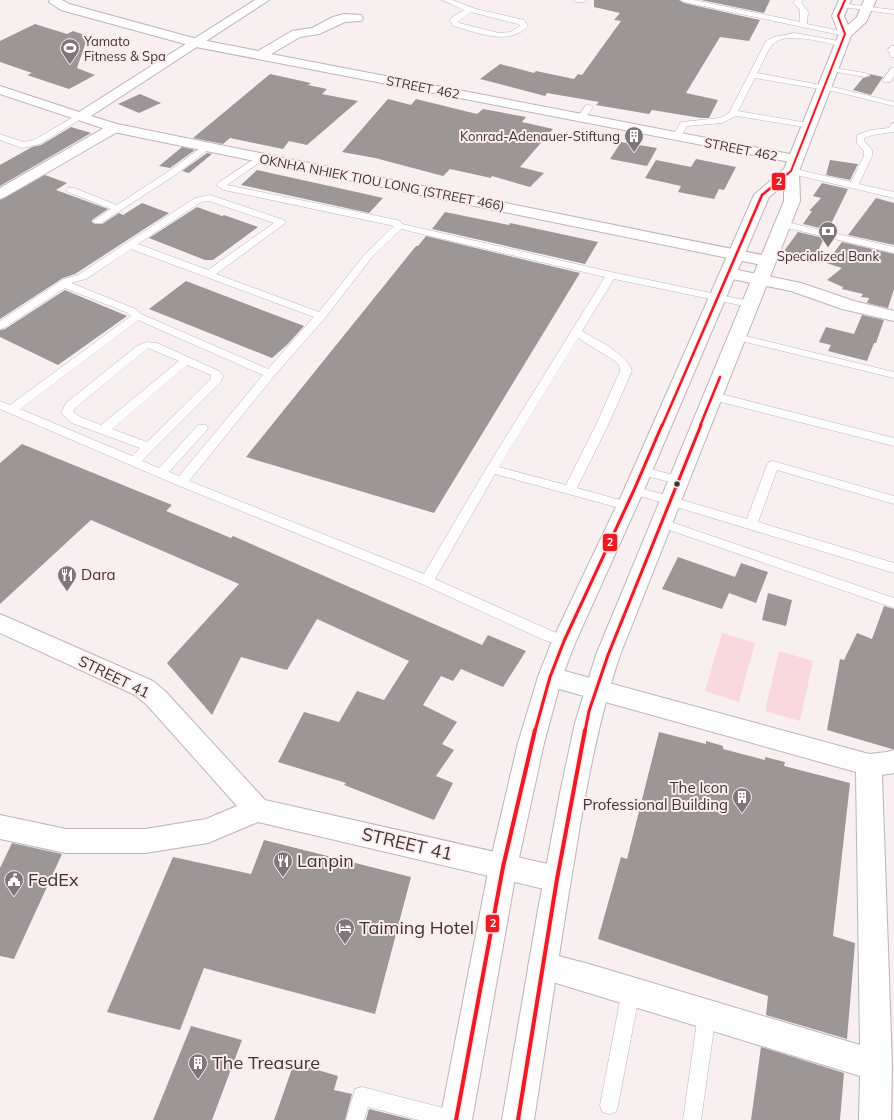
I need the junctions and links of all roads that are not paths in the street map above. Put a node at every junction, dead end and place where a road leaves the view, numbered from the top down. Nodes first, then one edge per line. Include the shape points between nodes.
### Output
1 (263, 0) edge
2 (446, 0) edge
3 (464, 0) edge
4 (577, 0) edge
5 (583, 0) edge
6 (684, 0) edge
7 (56, 1) edge
8 (795, 1) edge
9 (844, 2) edge
10 (868, 4) edge
11 (455, 5) junction
12 (471, 9) junction
13 (894, 12) edge
14 (496, 15) junction
15 (357, 18) dead end
16 (803, 26) junction
17 (476, 29) junction
18 (843, 39) junction
19 (196, 43) junction
20 (894, 48) edge
21 (260, 55) junction
22 (894, 55) edge
23 (831, 69) junction
24 (894, 70) edge
25 (753, 75) junction
26 (866, 75) dead end
27 (888, 80) edge
28 (824, 88) junction
29 (0, 90) edge
30 (894, 104) edge
31 (733, 112) junction
32 (80, 117) junction
33 (808, 126) junction
34 (894, 126) edge
35 (114, 128) junction
36 (677, 136) junction
37 (0, 137) edge
38 (206, 147) junction
39 (260, 158) junction
40 (793, 165) junction
41 (221, 185) junction
42 (854, 185) junction
43 (71, 190) dead end
44 (0, 194) edge
45 (894, 194) edge
46 (204, 198) junction
47 (117, 208) junction
48 (98, 221) dead end
49 (782, 224) junction
50 (398, 226) junction
51 (130, 245) junction
52 (894, 250) edge
53 (736, 254) junction
54 (767, 261) junction
55 (208, 274) junction
56 (611, 275) junction
57 (64, 284) junction
58 (723, 284) junction
59 (755, 291) junction
60 (136, 316) junction
61 (321, 316) junction
62 (894, 316) edge
63 (0, 326) edge
64 (576, 332) junction
65 (737, 337) junction
66 (186, 360) junction
67 (270, 374) junction
68 (894, 375) edge
69 (713, 396) junction
70 (5, 407) edge
71 (202, 428) dead end
72 (103, 430) junction
73 (894, 442) edge
74 (149, 447) junction
75 (134, 462) junction
76 (492, 469) junction
77 (161, 473) junction
78 (181, 482) junction
79 (634, 489) junction
80 (570, 490) junction
81 (894, 500) edge
82 (670, 501) junction
83 (751, 525) junction
84 (894, 568) edge
85 (427, 581) junction
86 (894, 603) edge
87 (0, 623) edge
88 (564, 641) junction
89 (550, 677) junction
90 (595, 689) junction
91 (882, 763) edge
92 (257, 810) junction
93 (0, 827) edge
94 (503, 867) junction
95 (557, 879) junction
96 (544, 966) junction
97 (631, 991) junction
98 (707, 1014) junction
99 (876, 1065) junction
100 (609, 1105) dead end
101 (355, 1120) edge
102 (455, 1120) edge
103 (518, 1120) edge
104 (692, 1120) edge
105 (875, 1120) edge

1 - 19 street
2 - 11 lane
3 - 11 lane
4 - 5 lane
6 - 16 lane
7 - 19 street, STREET 462 via 65,7
8 - 16 lane via 806,13
9 - 10 lane
9 - 18 street via 838,16
10 - 13 lane
10 - 18 street via 862,19
11 - 12 lane
12 - 14 lane
12 - 17 lane via 454,20 456,24
14 - 17 lane
14 - 17 lane via 521,22 524,26 513,34 499,35
15 - 21 street via 344,18 316,31 296,34
16 - 18 lane
18 - 23 street
18 - 25 lane via 782,36 769,43
19 - 21 street, STREET 462
19 - 32 street
20 - 22 lane
21 - 36 street, STREET 462 via 585,112
23 - 26 lane
23 - 28 street
24 - 27 lane
25 - 28 lane
25 - 31 lane
28 - 30 lane
28 - 33 street
29 - 32 street, OKNHA NHIEK TIOU LONG (STREET 466)
31 - 33 lane
31 - 36 lane via 728,119 684,124
32 - 35 street, OKNHA NHIEK TIOU LONG (STREET 466)
32 - 37 lane via 30,144 22,145
33 - 40 street
34 - 42 lane via 892,130 860,137 861,143 868,150 868,156
35 - 38 street, OKNHA NHIEK TIOU LONG (STREET 466)
35 - 44 street
36 - 40 street, STREET 462
38 - 39 street, OKNHA NHIEK TIOU LONG (STREET 466)
38 - 47 lane via 172,173
39 - 41 lane
39 - 53 street, OKNHA NHIEK TIOU LONG (STREET 466)
40 - 42 lane
40 - 49 street via 792,201
40 - 53 street via 762,195
41 - 46 lane
41 - 50 lane via 397,223
42 - 45 lane
43 - 47 lane
46 - 51 lane
46 - 55 lane via 281,222
47 - 48 lane
49 - 52 lane
49 - 54 street
50 - 56 lane
50 - 61 lane via 369,255
51 - 55 lane
51 - 57 lane via 82,277
53 - 54 street, OKNHA NHIEK TIOU LONG (STREET 466)
53 - 58 street
54 - 59 street
55 - 61 lane
56 - 58 lane
56 - 64 lane
57 - 60 lane via 132,311
57 - 63 lane
58 - 59 street
58 - 79 street
59 - 62 street via 802,294
59 - 65 street
60 - 67 lane
60 - 70 lane via 128,324
61 - 67 lane
64 - 76 lane
64 - 80 lane via 618,359 624,364 626,371
65 - 68 lane
65 - 69 street
66 - 72 lane
66 - 72 lane via 153,344 146,345 70,406 67,414 70,417
66 - 74 lane via 215,373 218,376 217,380
67 - 78 lane
69 - 73 lane
69 - 82 street
70 - 75 lane
71 - 77 lane
72 - 74 lane
74 - 75 lane
75 - 77 lane
76 - 80 lane
76 - 85 lane
77 - 78 lane
78 - 85 lane
79 - 80 lane
79 - 82 lane
79 - 82 lane
79 - 88 street
81 - 83 lane via 773,465
82 - 83 lane
82 - 86 lane
82 - 90 street
83 - 84 lane
85 - 88 lane
87 - 92 street, STREET 41 via 144,688 156,698
88 - 89 street
89 - 90 street
89 - 94 street via 531,743
90 - 91 street
90 - 95 street via 580,751
91 - 99 street
92 - 93 street via 208,831 145,841 66,841
92 - 94 street, STREET 41
94 - 95 street, STREET 41
94 - 102 street
95 - 96 street
96 - 97 street
96 - 103 street
97 - 98 street
97 - 100 lane
98 - 99 street
98 - 104 lane
99 - 105 street
101 - 102 lane via 362,1096

